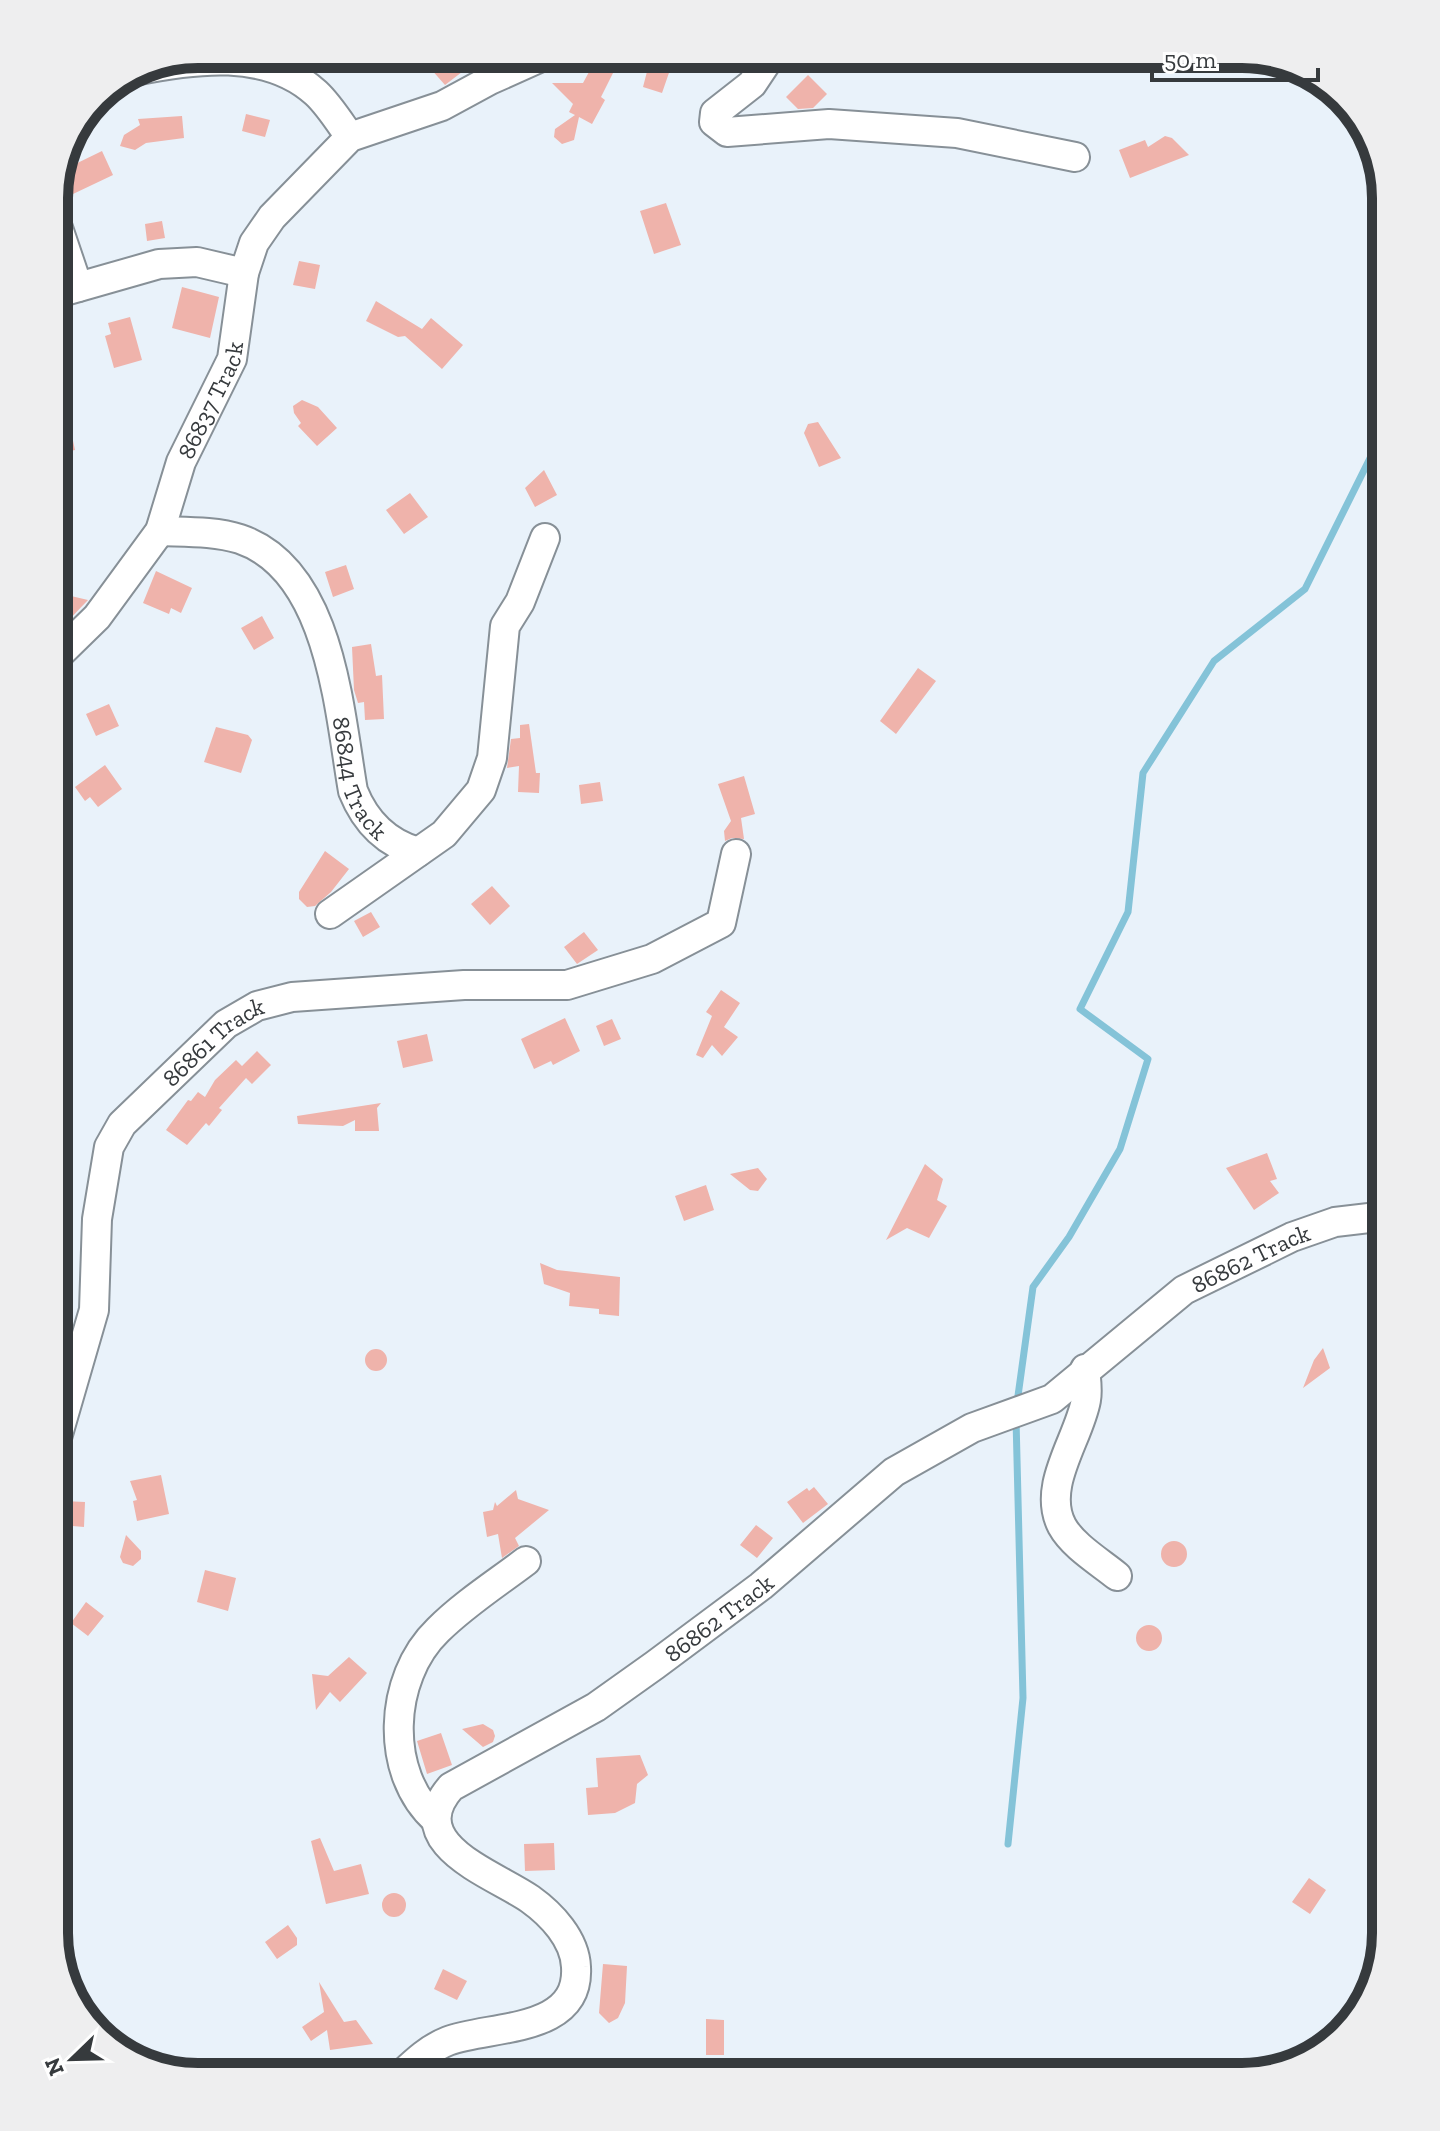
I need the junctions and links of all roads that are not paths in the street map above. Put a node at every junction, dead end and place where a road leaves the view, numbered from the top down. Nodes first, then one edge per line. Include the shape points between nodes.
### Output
1 (269, 68) edge
2 (517, 68) edge
3 (763, 68) edge
4 (350, 137) junction
5 (1075, 157) dead end
6 (244, 273) junction
7 (68, 289) edge
8 (160, 531) junction
9 (545, 538) dead end
10 (68, 645) edge
11 (418, 852) junction
12 (736, 854) dead end
13 (330, 914) dead end
14 (1372, 1218) edge
15 (1085, 1369) junction
16 (68, 1400) edge
17 (526, 1561) dead end
18 (1117, 1576) dead end
19 (436, 1820) junction
20 (414, 2063) edge

1 - 4 street via 316,93
2 - 4 street via 442,106
3 - 5 street via 752,84 715,113 719,129 829,124 957,133
4 - 6 street, 86837 Track via 272,217 254,243
6 - 7 street via 197,262 159,264
6 - 8 street, 86837 Track via 232,359 181,462
8 - 10 street, 86837 Track via 97,617
8 - 11 street, 86844 Track via 238,538 271,556 297,585 326,646 361,810 387,837
9 - 11 street, 86844 Track via 505,626 489,776 461,817
11 - 13 street
12 - 16 street, 86861 Track via 721,923 652,959 567,985 464,985 292,997 257,1006 226,1024 122,1124 109,1147 98,1207 94,1310
14 - 15 street, 86862 Track via 1335,1222 1228,1266 1184,1290
15 - 18 street via 1086,1399 1055,1496 1063,1528
15 - 19 street, 86862 Track via 1052,1399 972,1428 894,1472 761,1586 667,1657 596,1707 451,1787 439,1801
17 - 19 street via 436,1630 406,1681 399,1753 413,1794
19 - 20 street via 458,1855 554,1920 571,1945 577,1969 569,1998 554,2014 447,2041

